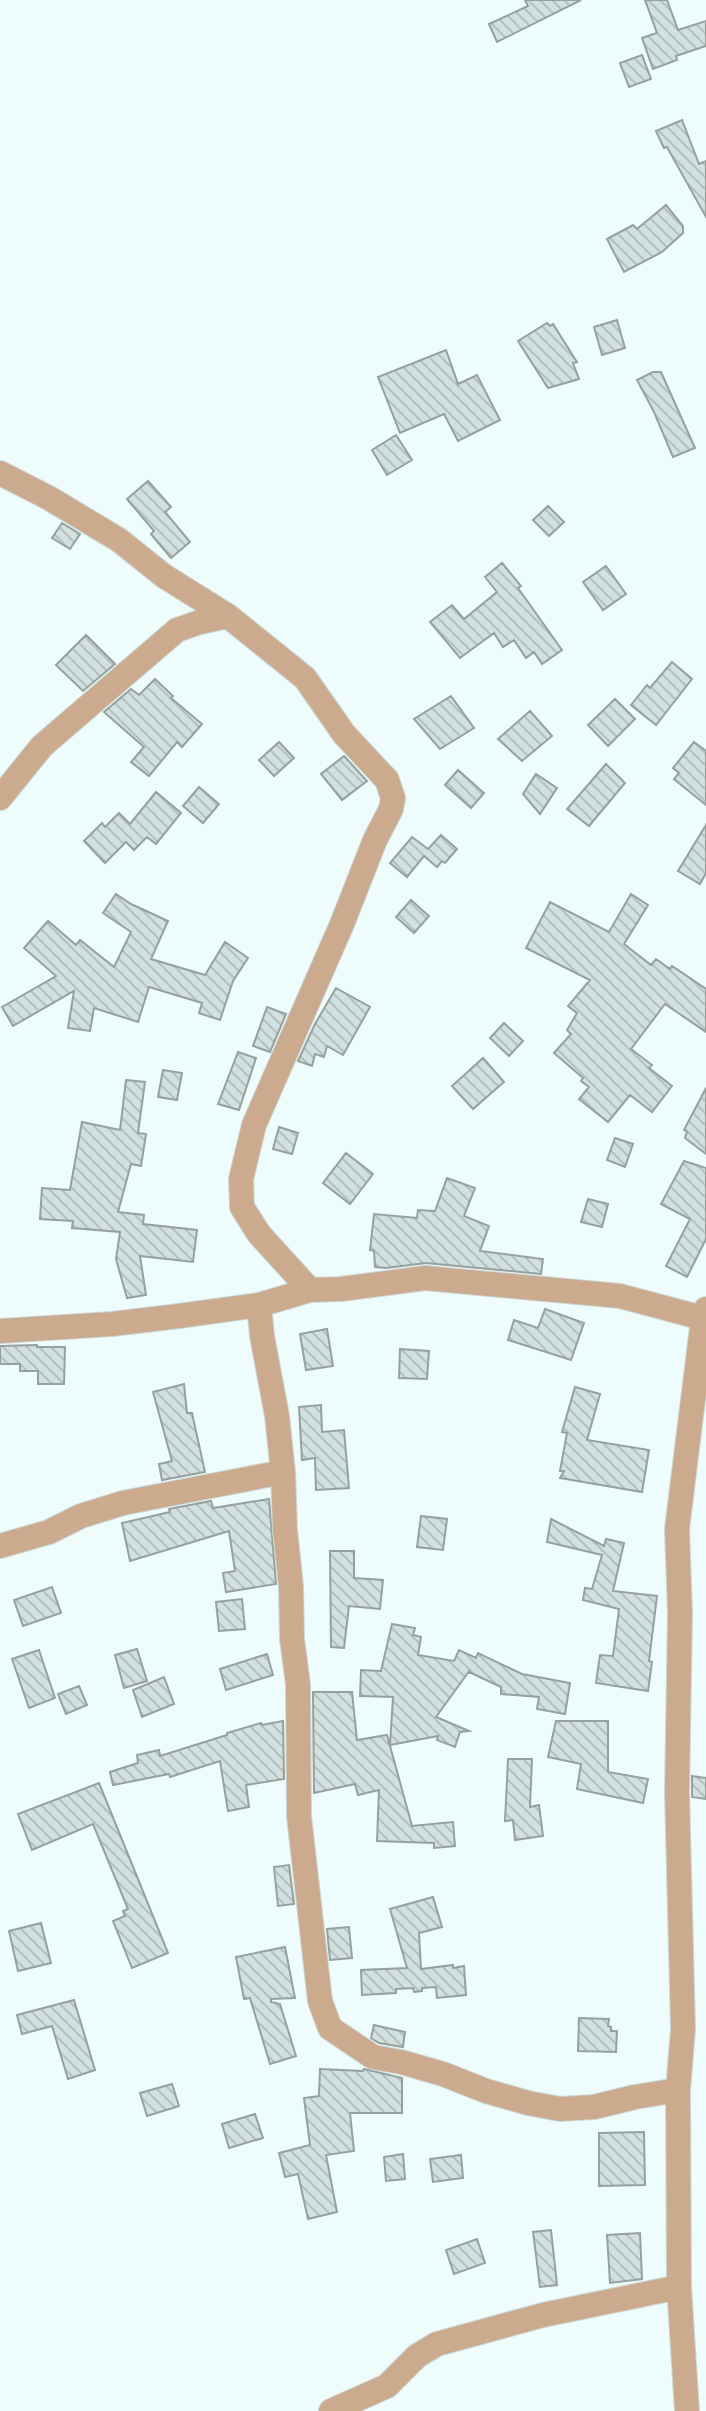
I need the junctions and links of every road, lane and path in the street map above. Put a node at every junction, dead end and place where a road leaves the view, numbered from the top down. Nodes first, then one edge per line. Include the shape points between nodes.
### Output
1 (0, 473) edge
2 (228, 616) junction
3 (0, 798) edge
4 (310, 1290) junction
5 (259, 1305) junction
6 (705, 1316) edge
7 (0, 1331) edge
8 (283, 1472) junction
9 (0, 1546) edge
10 (678, 2090) junction
11 (679, 2287) junction
12 (331, 2411) edge
13 (687, 2411) edge

1 - 2 street via 119,540
2 - 3 street via 177,630 42,746
2 - 4 street via 305,678 344,734 387,780 393,798 254,1125 241,1179 242,1207
4 - 5 street
4 - 6 street via 425,1278 620,1296
5 - 7 street via 112,1324
5 - 8 street
6 - 10 street via 677,1529 683,2029
8 - 9 street via 123,1503
8 - 10 street via 298,1684 299,1816 320,2001 330,2028 373,2057 560,2109
10 - 11 street
11 - 12 street via 437,2344 387,2386
11 - 13 street

